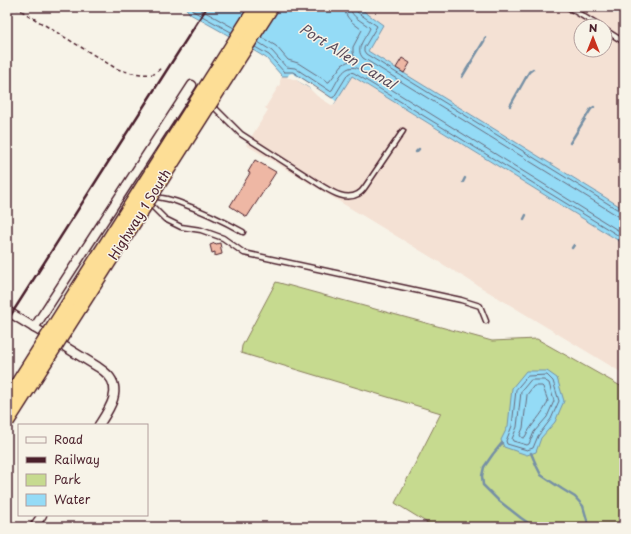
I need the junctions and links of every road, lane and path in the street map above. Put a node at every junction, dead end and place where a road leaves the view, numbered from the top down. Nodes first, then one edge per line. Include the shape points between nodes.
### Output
1 (15, 7) edge
2 (257, 7) edge
3 (271, 7) edge
4 (568, 7) edge
5 (586, 18) edge
6 (613, 35) edge
7 (624, 42) edge
8 (161, 68) dead end
9 (192, 85) joint
10 (203, 96) dead end
11 (208, 101) dead end
12 (403, 130) dead end
13 (128, 184) junction
14 (139, 193) junction
15 (242, 232) dead end
16 (9, 312) edge
17 (486, 321) dead end
18 (34, 328) junction
19 (7, 401) edge
20 (7, 421) edge
21 (100, 424) edge
22 (41, 516) edge
23 (34, 527) edge

1 - 8 path via 117,69 144,75 154,74
2 - 19 highway, bridge
3 - 20 highway, Highway 1 South, bridge
4 - 5 lane
6 - 7 lane
9 - 10 lane
9 - 13 street
11 - 12 lane via 241,134 322,186 347,197 358,194 365,187
13 - 14 lane
13 - 18 street
14 - 15 lane via 177,202 209,214
14 - 17 lane via 165,218 181,227 201,230 223,238 244,253 460,300 480,306
16 - 18 street
18 - 21 street via 108,374 114,388 114,400
22 - 23 street

